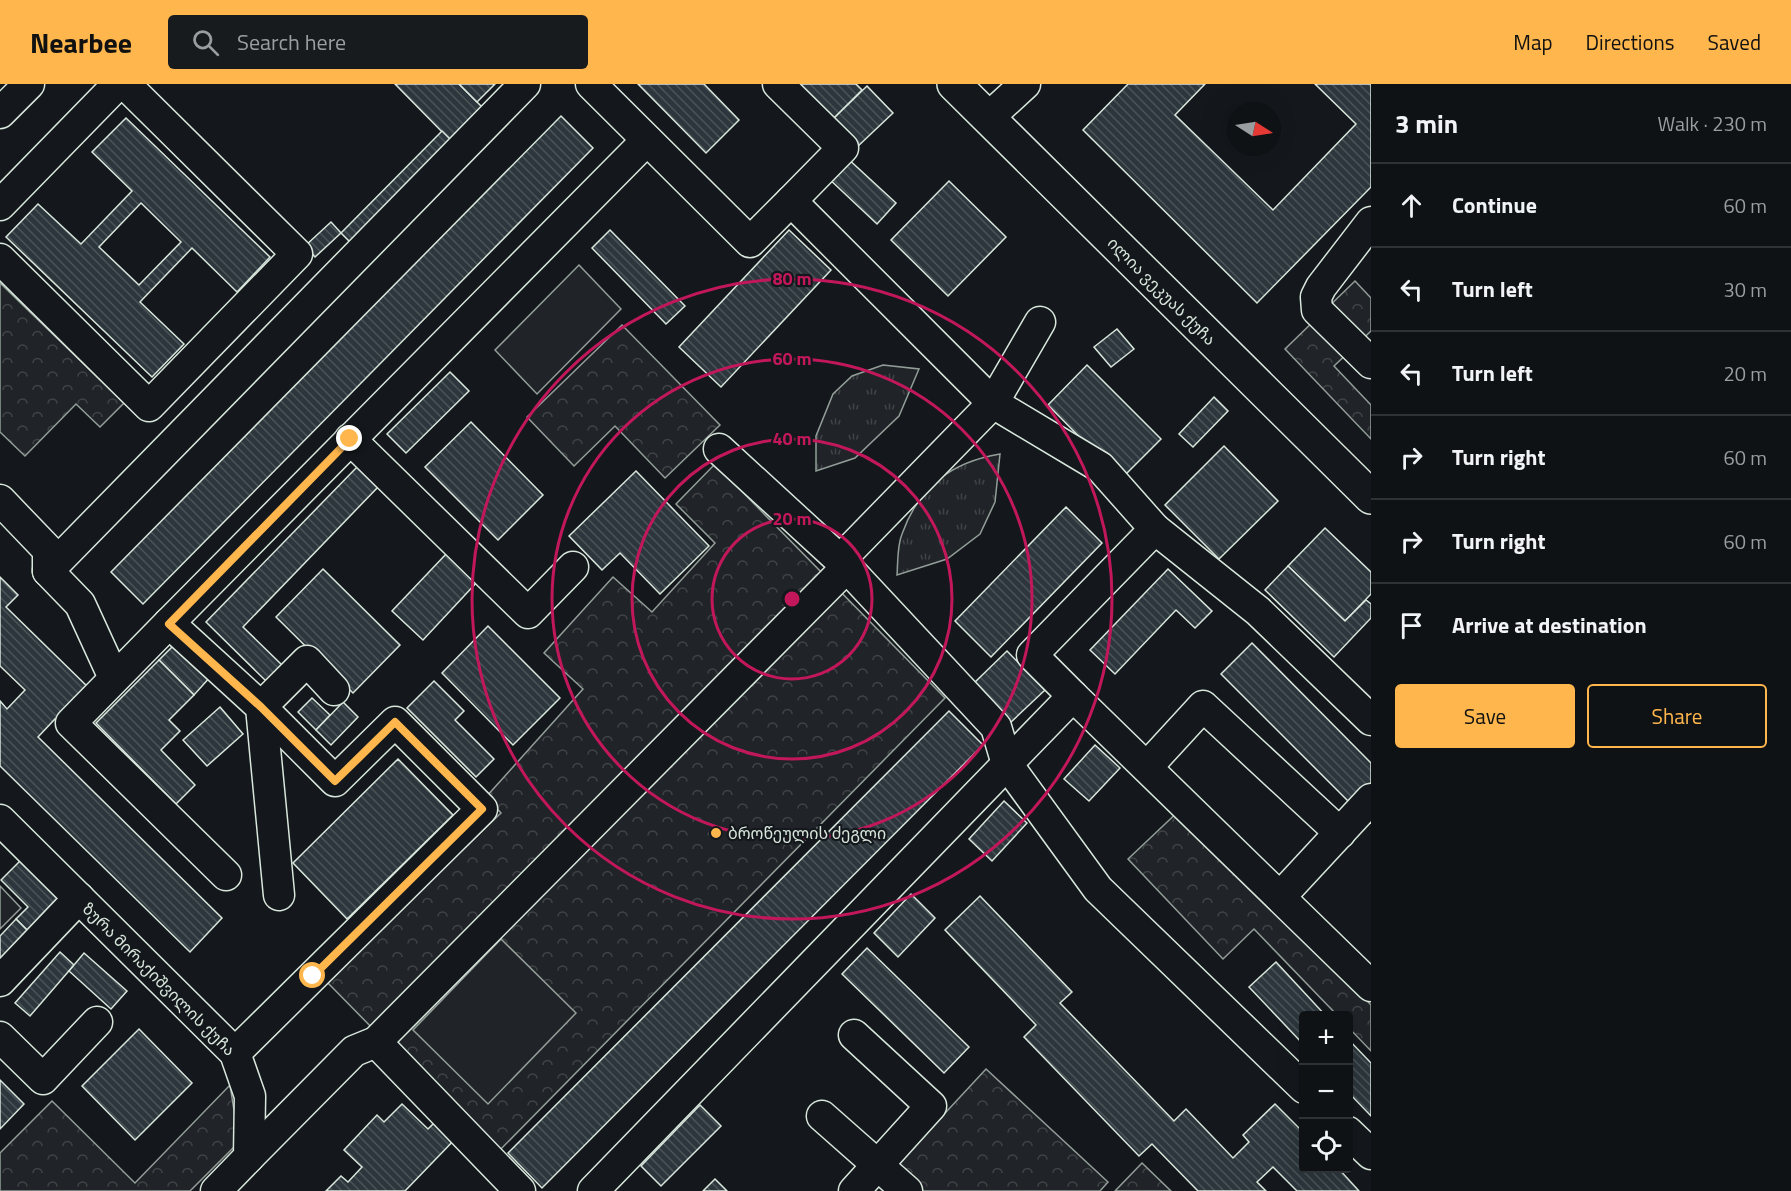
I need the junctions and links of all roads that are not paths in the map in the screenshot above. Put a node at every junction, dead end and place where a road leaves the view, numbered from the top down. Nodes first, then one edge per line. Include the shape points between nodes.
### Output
1 (29, 84) edge
2 (118, 84) edge
3 (126, 84) edge
4 (525, 84) edge
5 (591, 84) edge
6 (778, 84) edge
7 (954, 84) edge
8 (1025, 84) edge
9 (0, 113) edge
10 (988, 118) junction
11 (647, 140) junction
12 (791, 201) junction
13 (0, 205) edge
14 (1371, 222) edge
15 (297, 254) junction
16 (0, 259) edge
17 (329, 284) junction
18 (1040, 322) dead end
19 (1371, 363) edge
20 (993, 403) junction
21 (350, 439) junction
22 (719, 449) dead end
23 (1371, 498) edge
24 (0, 500) edge
25 (1155, 529) junction
26 (844, 563) junction
27 (573, 567) dead end
28 (48, 571) junction
29 (169, 624) junction
30 (114, 678) junction
31 (334, 690) dead end
32 (1073, 696) junction
33 (261, 707) junction
34 (1371, 720) edge
35 (1007, 764) junction
36 (1147, 767) junction
37 (1371, 799) edge
38 (0, 820) edge
39 (1340, 833) junction
40 (226, 875) dead end
41 (279, 896) dead end
42 (1280, 897) junction
43 (79, 898) junction
44 (0, 981) edge
45 (1371, 986) edge
46 (97, 1022) dead end
47 (854, 1035) dead end
48 (0, 1037) edge
49 (376, 1042) junction
50 (235, 1053) junction
51 (1299, 1083) edge
52 (822, 1116) dead end
53 (1353, 1137) edge
54 (1371, 1154) edge
55 (249, 1157) junction
56 (878, 1165) junction
57 (216, 1191) edge
58 (520, 1191) edge
59 (593, 1191) edge
60 (854, 1191) edge
61 (907, 1191) edge

1 - 9 street
2 - 13 street
3 - 15 street
4 - 17 street
5 - 11 street
6 - 12 street via 843,148
7 - 10 main road, ილია ვეკუას ქუჩა
8 - 10 street
10 - 23 main road, ილია ვეკუას ქუჩა
11 - 12 street via 750,242
11 - 21 street
12 - 20 street
14 - 19 street via 1316,297 1317,310
15 - 16 street via 149,406
15 - 17 street
17 - 28 street
18 - 20 street
20 - 25 street via 1100,467
20 - 26 street
21 - 27 street via 528,613
21 - 29 street
22 - 26 street
24 - 28 street via 48,550
25 - 32 street via 1032,655
25 - 34 street via 1258,611
26 - 35 street via 996,727
26 - 49 street
28 - 30 street via 80,604
29 - 30 street
29 - 33 street
30 - 40 street via 71,723
31 - 33 street via 307,661
32 - 35 street
32 - 36 street
33 - 41 street
33 - 50 street via 335,781 395,722 482,809
35 - 51 street via 1098,889
35 - 59 street
36 - 39 street via 1203,706
36 - 42 street
37 - 39 street
38 - 43 street, ზურა მირაქიშვილის ქუჩა
39 - 42 street
42 - 45 street
43 - 44 street
43 - 50 street, ზურა მირაქიშვილის ქუჩა
46 - 48 street via 44,1079
47 - 56 street via 931,1106
49 - 55 street via 354,1051
49 - 58 street
50 - 55 street, ზურა მირაქიშვილის ქუჩა via 250,1096
52 - 56 street
53 - 54 street
55 - 57 street
56 - 60 street
56 - 61 street

